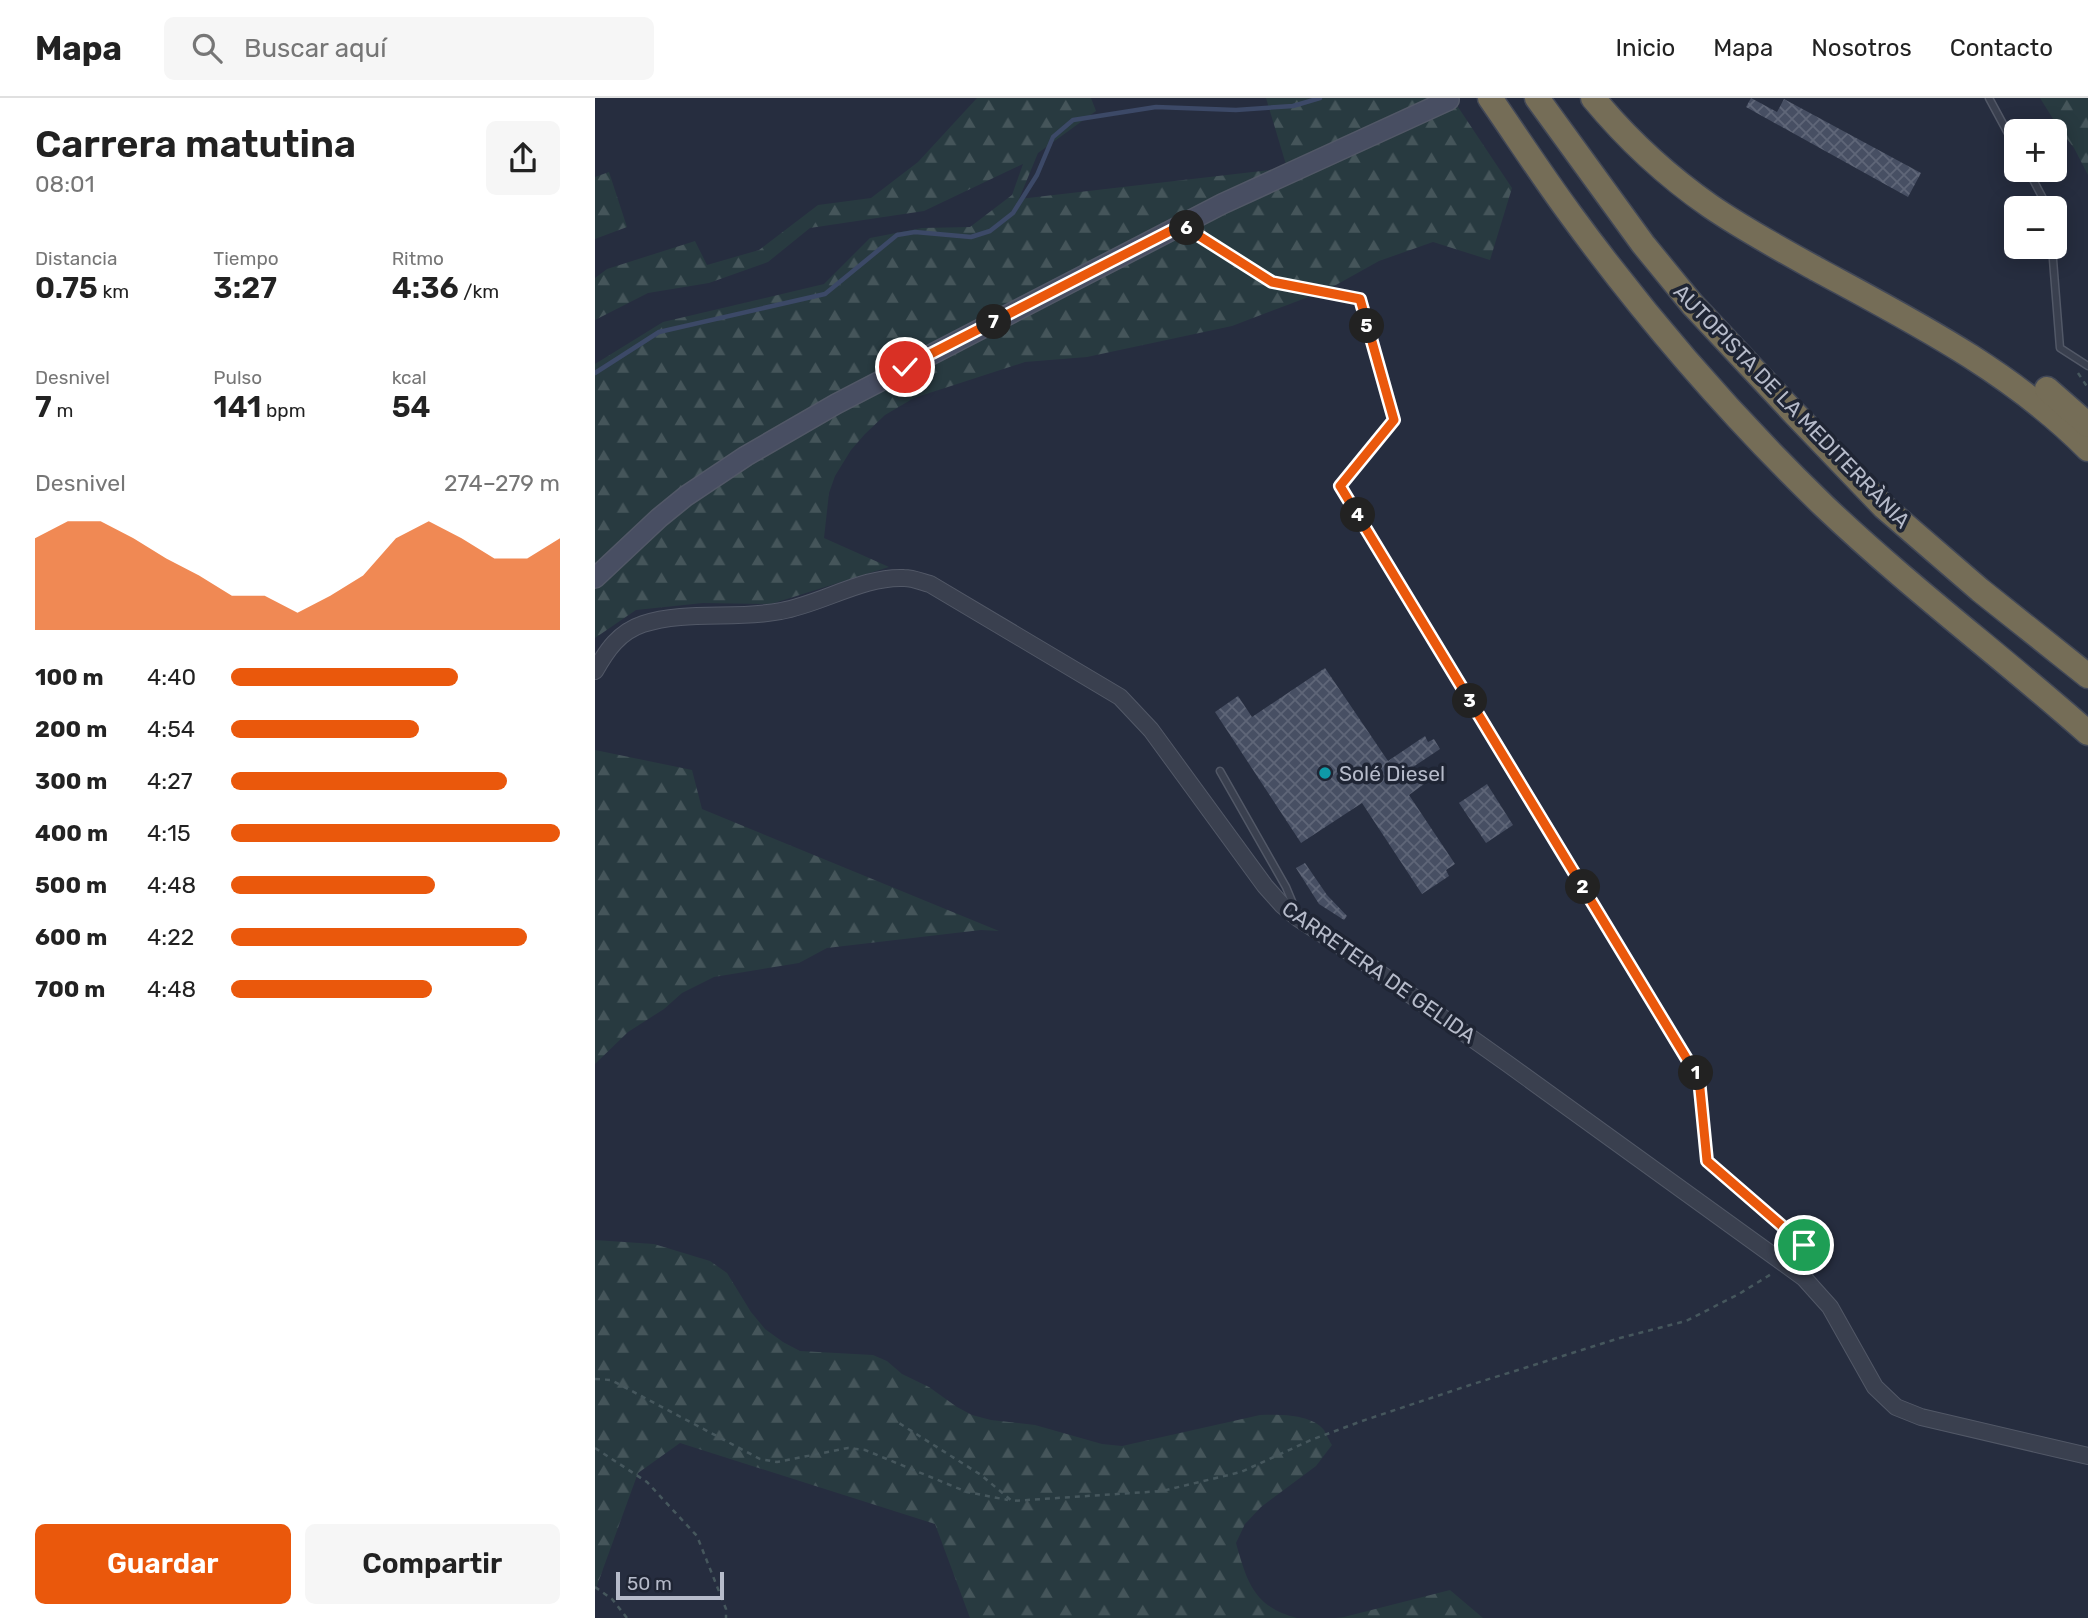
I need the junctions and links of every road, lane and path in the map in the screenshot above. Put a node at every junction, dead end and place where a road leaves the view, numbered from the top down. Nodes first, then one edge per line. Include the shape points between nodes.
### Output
1 (1490, 98) edge
2 (1537, 98) edge
3 (1594, 98) edge
4 (1612, 98) edge
5 (1989, 98) edge
6 (1449, 100) dead end
7 (2004, 126) edge
8 (1182, 225) junction
9 (2053, 259) edge
10 (2088, 366) edge
11 (2088, 425) edge
12 (2088, 449) edge
13 (595, 578) edge
14 (595, 671) edge
15 (2088, 676) edge
16 (2088, 733) edge
17 (1220, 771) dead end
18 (1299, 919) junction
19 (1786, 1265) junction
20 (595, 1379) edge
21 (891, 1418) dead end
22 (595, 1448) edge
23 (2088, 1457) edge
24 (1011, 1501) junction
25 (595, 1587) edge
26 (627, 1618) edge
27 (726, 1618) edge

1 - 16 highway, AUTOPISTA DE LA MEDITERRÀNIA via 1617,275 1735,414 1890,568
2 - 15 highway, AUTOPISTA DE LA MEDITERRÀNIA via 1692,304 1812,432 1884,507 1947,563
3 - 12 highway via 1647,155 1710,206 1984,365 2046,410
4 - 11 highway via 1663,151 1721,196 1998,354
5 - 7 lane
6 - 8 main road
8 - 13 main road via 905,367 756,450 677,504
8 - 19 path via 1272,282 1360,299 1394,420 1340,486 1699,1079 1707,1161 1804,1245
9 - 10 lane via 2060,348
14 - 18 street, CARRETERA DE GELIDA via 624,633 660,619 780,612 877,580 905,578 930,584 1120,697 1151,730 1265,886
17 - 18 lane
18 - 19 street, CARRETERA DE GELIDA via 1508,1063
19 - 23 street, CARRETERA DE GELIDA via 1830,1307 1875,1387 1896,1407
19 - 24 path via 1686,1321 1362,1420 1241,1472 1162,1491
20 - 24 path via 611,1380 760,1459 777,1462 849,1448 865,1450 967,1492
21 - 24 path via 981,1475
22 - 27 path via 647,1482 697,1536
25 - 26 path

